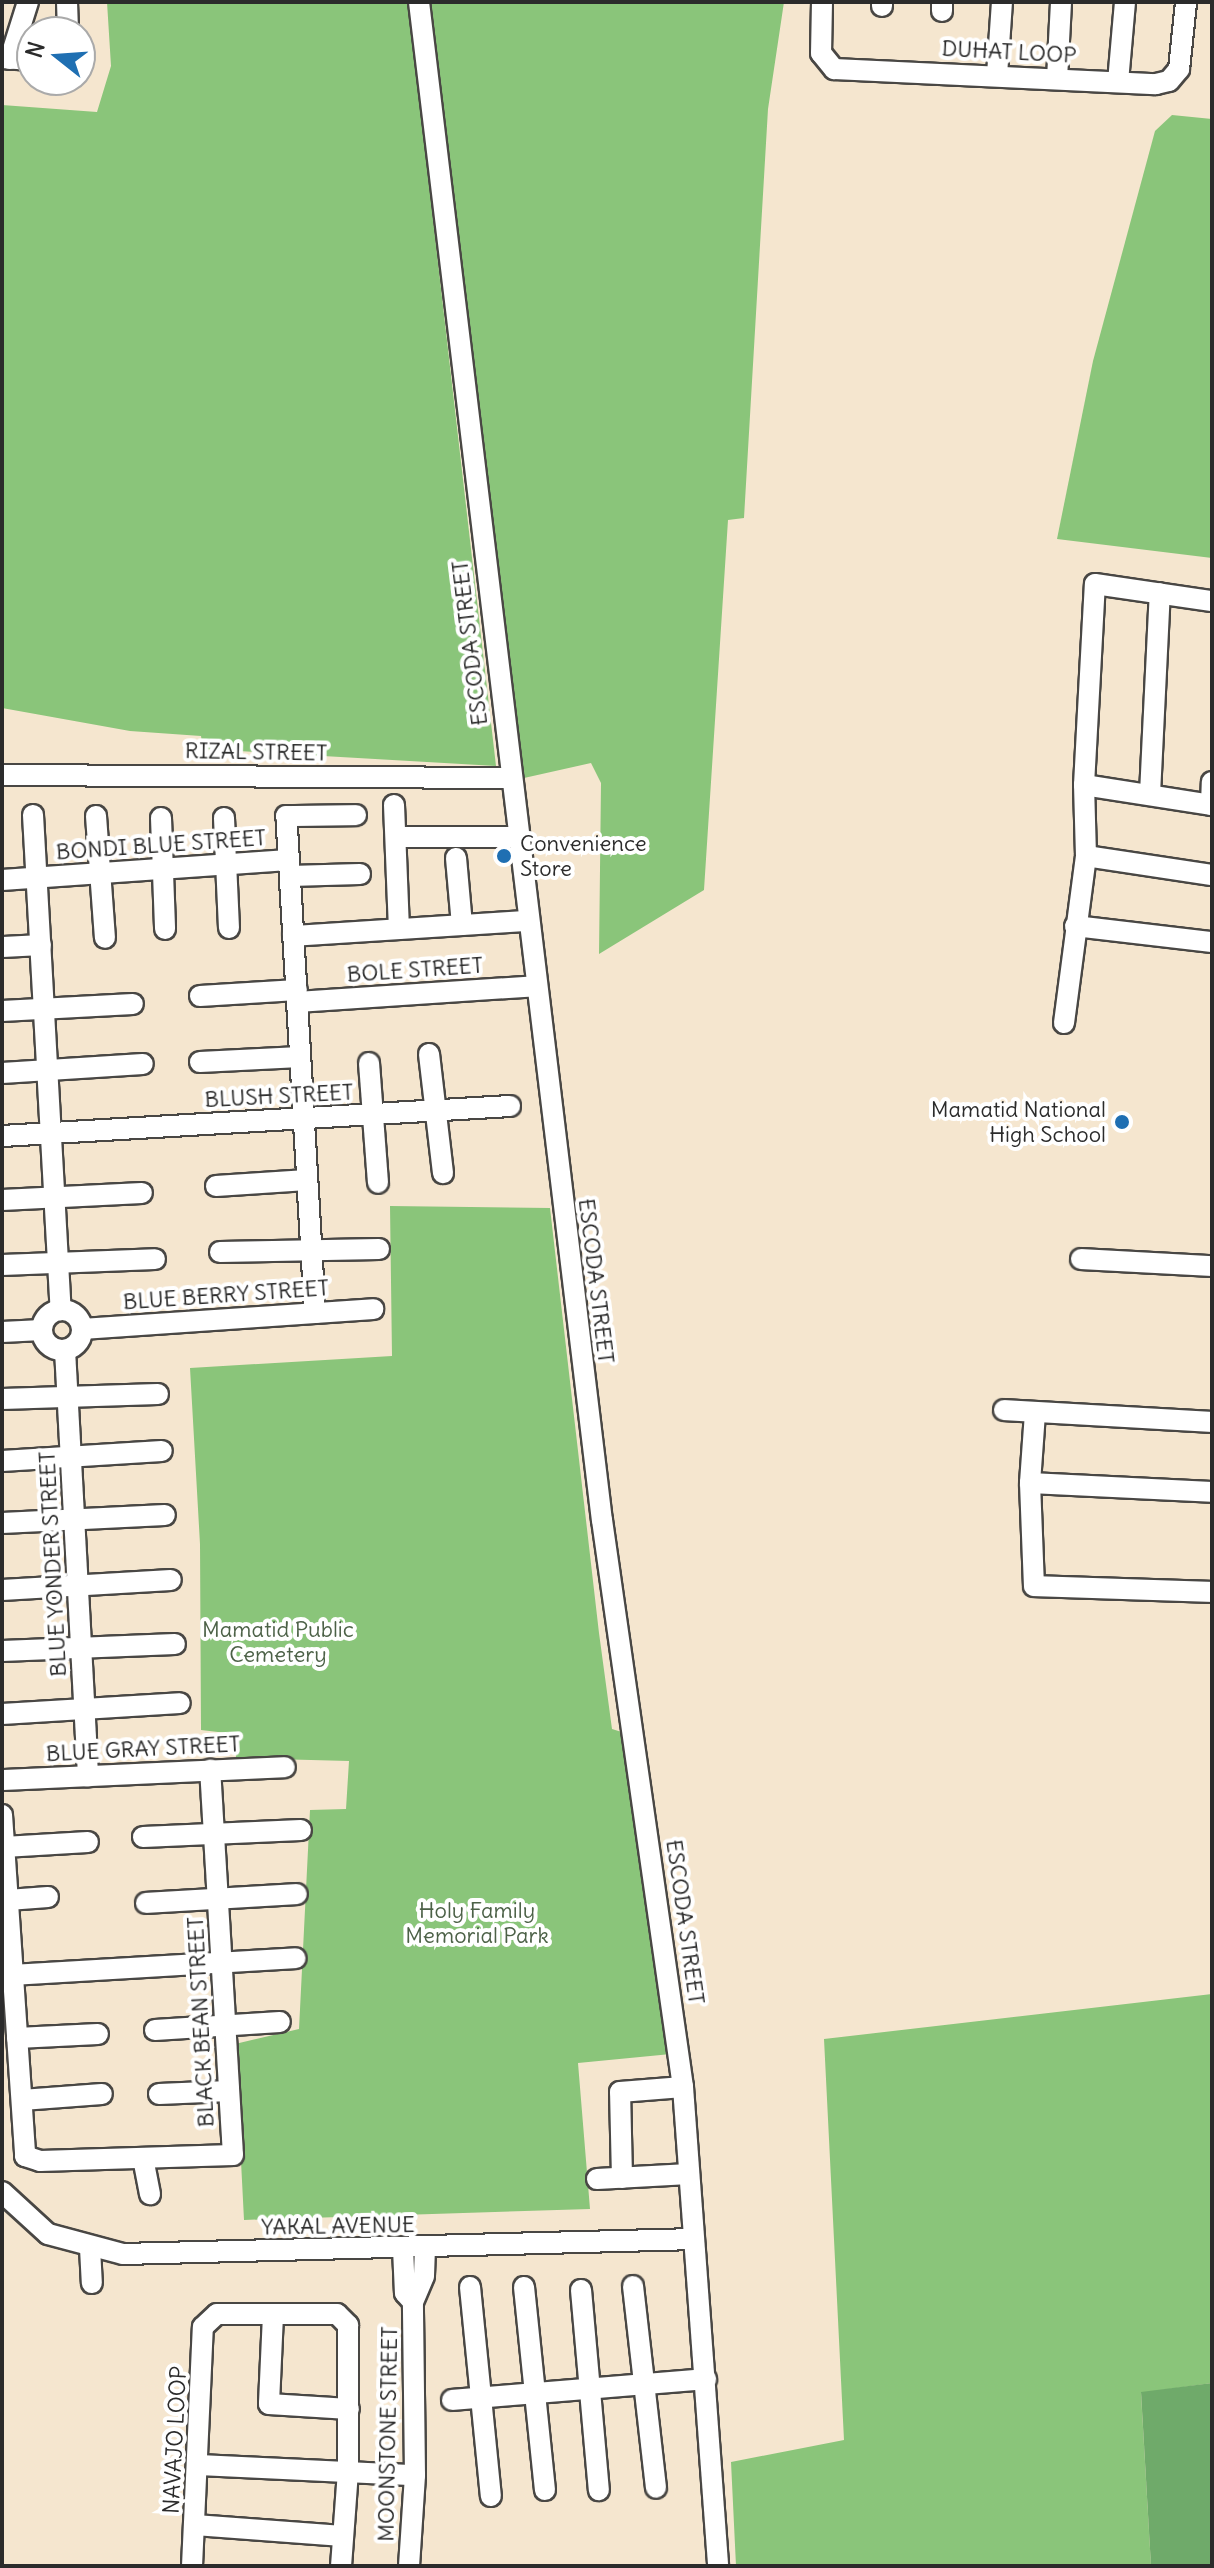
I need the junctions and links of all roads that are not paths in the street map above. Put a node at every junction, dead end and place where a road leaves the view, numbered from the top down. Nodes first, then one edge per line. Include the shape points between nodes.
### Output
1 (28, 2) edge
2 (419, 2) edge
3 (822, 2) edge
4 (1002, 2) edge
5 (1061, 2) edge
6 (1125, 2) edge
7 (1186, 2) edge
8 (6, 59) edge
9 (997, 75) junction
10 (1057, 79) junction
11 (1118, 82) junction
12 (1160, 593) junction
13 (1212, 601) edge
14 (2, 775) edge
15 (510, 778) junction
16 (1212, 782) edge
17 (1084, 785) junction
18 (1150, 794) junction
19 (394, 805) dead end
20 (1211, 805) edge
21 (33, 815) dead end
22 (356, 815) dead end
23 (96, 816) dead end
24 (161, 818) dead end
25 (224, 818) dead end
26 (396, 837) junction
27 (517, 837) junction
28 (1086, 856) junction
29 (456, 858) dead end
30 (225, 864) junction
31 (289, 868) junction
32 (162, 869) junction
33 (100, 873) junction
34 (360, 874) dead end
35 (1212, 875) edge
36 (37, 877) junction
37 (2, 880) edge
38 (527, 921) junction
39 (462, 925) junction
40 (1075, 926) junction
41 (229, 928) dead end
42 (165, 929) dead end
43 (399, 929) junction
44 (293, 936) junction
45 (105, 938) dead end
46 (1212, 942) edge
47 (41, 945) junction
48 (2, 947) edge
49 (535, 986) junction
50 (200, 996) dead end
51 (297, 996) junction
52 (133, 1004) dead end
53 (44, 1008) junction
54 (2, 1011) edge
55 (1064, 1023) dead end
56 (429, 1054) dead end
57 (300, 1057) junction
58 (200, 1062) dead end
59 (369, 1063) dead end
60 (143, 1064) dead end
61 (48, 1070) junction
62 (2, 1073) edge
63 (510, 1106) dead end
64 (436, 1110) junction
65 (373, 1114) junction
66 (304, 1118) junction
67 (51, 1133) junction
68 (2, 1136) edge
69 (443, 1173) dead end
70 (307, 1180) junction
71 (378, 1183) dead end
72 (216, 1186) dead end
73 (142, 1193) dead end
74 (55, 1197) junction
75 (2, 1200) edge
76 (379, 1249) dead end
77 (312, 1251) junction
78 (220, 1252) dead end
79 (155, 1259) dead end
80 (1081, 1259) dead end
81 (58, 1263) junction
82 (2, 1265) edge
83 (1212, 1266) edge
84 (373, 1309) dead end
85 (61, 1310) junction
86 (315, 1313) junction
87 (82, 1329) junction
88 (42, 1330) junction
89 (2, 1332) edge
90 (65, 1350) junction
91 (158, 1394) dead end
92 (68, 1397) junction
93 (2, 1399) edge
94 (1004, 1410) dead end
95 (1035, 1413) junction
96 (1212, 1422) edge
97 (162, 1451) dead end
98 (71, 1457) junction
99 (2, 1461) edge
100 (1030, 1483) junction
101 (1212, 1492) edge
102 (165, 1515) dead end
103 (74, 1519) junction
104 (2, 1523) edge
105 (171, 1580) dead end
106 (78, 1585) junction
107 (2, 1590) edge
108 (1212, 1592) edge
109 (175, 1644) dead end
110 (81, 1648) junction
111 (2, 1651) edge
112 (180, 1703) dead end
113 (85, 1709) junction
114 (2, 1714) edge
115 (285, 1767) dead end
116 (210, 1770) junction
117 (88, 1776) junction
118 (2, 1780) edge
119 (2, 1815) edge
120 (301, 1830) dead end
121 (214, 1834) junction
122 (143, 1837) dead end
123 (88, 1842) dead end
124 (4, 1847) junction
125 (297, 1894) dead end
126 (48, 1897) dead end
127 (218, 1898) junction
128 (8, 1900) junction
129 (146, 1903) dead end
130 (295, 1958) dead end
131 (221, 1962) junction
132 (13, 1975) junction
133 (280, 2022) dead end
134 (225, 2024) junction
135 (155, 2030) dead end
136 (98, 2034) dead end
137 (17, 2038) junction
138 (683, 2087) junction
139 (229, 2091) junction
140 (102, 2094) dead end
141 (159, 2094) dead end
142 (22, 2100) junction
143 (143, 2158) junction
144 (689, 2174) junction
145 (622, 2178) junction
146 (597, 2179) dead end
147 (2, 2192) edge
148 (150, 2194) dead end
149 (694, 2239) junction
150 (90, 2248) junction
151 (403, 2248) junction
152 (425, 2248) junction
153 (92, 2283) dead end
154 (633, 2286) dead end
155 (470, 2287) dead end
156 (524, 2287) dead end
157 (581, 2290) dead end
158 (413, 2302) junction
159 (273, 2315) junction
160 (706, 2379) junction
161 (645, 2384) junction
162 (590, 2389) junction
163 (536, 2393) junction
164 (484, 2397) junction
165 (452, 2400) dead end
166 (349, 2409) junction
167 (199, 2465) junction
168 (348, 2471) junction
169 (415, 2475) junction
170 (656, 2488) dead end
171 (545, 2490) dead end
172 (599, 2490) dead end
173 (491, 2496) dead end
174 (195, 2525) junction
175 (343, 2536) junction
176 (192, 2566) edge
177 (341, 2566) edge
178 (409, 2566) edge
179 (718, 2566) edge

1 - 8 street
2 - 15 street, ESCODA STREET
3 - 9 street, DUHAT LOOP via 821,53 834,69
4 - 9 street
5 - 10 street
6 - 11 street
7 - 11 street, DUHAT LOOP via 1179,69 1169,81
9 - 10 street, DUHAT LOOP
10 - 11 street, DUHAT LOOP
12 - 13 street
12 - 17 street via 1095,584
12 - 18 street
14 - 15 street, RIZAL STREET
15 - 27 street, ESCODA STREET
16 - 20 street
17 - 18 street
17 - 28 street
18 - 20 street
19 - 26 street
21 - 36 street
22 - 31 street via 286,816
23 - 33 street
24 - 32 street
25 - 30 street
26 - 27 street
26 - 43 street
27 - 38 street, ESCODA STREET
28 - 35 street
28 - 40 street
29 - 39 street
30 - 31 street, BONDI BLUE STREET
30 - 32 street, BONDI BLUE STREET
30 - 41 street
31 - 34 street, BONDI BLUE STREET
31 - 44 street
32 - 33 street, BONDI BLUE STREET
32 - 42 street
33 - 36 street, BONDI BLUE STREET
33 - 45 street
36 - 37 street, BONDI BLUE STREET
36 - 47 street
38 - 39 street
38 - 49 street, ESCODA STREET
39 - 43 street
40 - 46 street
40 - 55 street
43 - 44 street
44 - 51 street
47 - 48 street
47 - 53 street
49 - 51 street, BOLE STREET
49 - 138 street, ESCODA STREET via 602,1520
50 - 51 street, BOLE STREET
51 - 57 street
52 - 53 street
53 - 54 street
53 - 61 street
56 - 64 street
57 - 58 street
57 - 66 street
59 - 65 street
60 - 61 street
61 - 62 street
61 - 67 street
63 - 64 street, BLUSH STREET
64 - 65 street, BLUSH STREET
64 - 69 street
65 - 66 street, BLUSH STREET
65 - 71 street
66 - 67 street, BLUSH STREET
66 - 70 street
67 - 68 street, BLUSH STREET
67 - 74 street
70 - 72 street
70 - 77 street
73 - 74 street
74 - 75 street
74 - 81 street
76 - 77 street
77 - 78 street
77 - 86 street
79 - 81 street
80 - 83 street
81 - 82 street
81 - 85 street
84 - 86 street, BLUE BERRY STREET
85 - 87 street via 76,1315
85 - 88 street via 50,1314
86 - 87 street, BLUE BERRY STREET
87 - 90 street via 76,1345
88 - 89 street
88 - 90 street via 49,1345
90 - 92 street, BLUE YONDER STREET
91 - 92 street
92 - 93 street
92 - 98 street, BLUE YONDER STREET
94 - 95 street
95 - 96 street
95 - 100 street
97 - 98 street
98 - 99 street
98 - 103 street, BLUE YONDER STREET
100 - 101 street
100 - 108 street via 1034,1586
102 - 103 street
103 - 104 street
103 - 106 street, BLUE YONDER STREET
105 - 106 street
106 - 107 street
106 - 110 street, BLUE YONDER STREET
109 - 110 street
110 - 111 street
110 - 113 street, BLUE YONDER STREET
112 - 113 street
113 - 114 street
113 - 117 street, BLUE YONDER STREET
115 - 116 street, BLUE GRAY STREET
116 - 117 street, BLUE GRAY STREET
116 - 121 street, BLACK BEAN STREET
117 - 118 street, BLUE GRAY STREET
119 - 124 street, BLACK BEAN STREET
120 - 121 street
121 - 122 street
121 - 127 street, BLACK BEAN STREET
123 - 124 street
124 - 128 street, BLACK BEAN STREET
125 - 127 street
126 - 128 street
127 - 129 street
127 - 131 street, BLACK BEAN STREET
128 - 132 street, BLACK BEAN STREET
130 - 131 street
131 - 132 street
131 - 134 street, BLACK BEAN STREET
132 - 137 street, BLACK BEAN STREET
133 - 134 street
134 - 135 street
134 - 139 street, BLACK BEAN STREET
136 - 137 street
137 - 142 street, BLACK BEAN STREET
138 - 144 street, ESCODA STREET
138 - 145 street via 620,2092
139 - 141 street
139 - 143 street, BLACK BEAN STREET via 233,2155
140 - 142 street
142 - 143 street, BLACK BEAN STREET via 25,2156 40,2161
143 - 148 street
144 - 145 street
144 - 149 street, ESCODA STREET
145 - 146 street
147 - 150 street, YAKAL AVENUE via 48,2234
149 - 152 street, YAKAL AVENUE
149 - 160 street, ESCODA STREET
150 - 151 street, YAKAL AVENUE via 123,2254
150 - 153 street
151 - 152 street, YAKAL AVENUE
151 - 158 street, MOONSTONE STREET via 405,2293
152 - 158 street, MOONSTONE STREET via 424,2276
154 - 161 street
155 - 164 street
156 - 163 street
157 - 162 street
158 - 169 street, MOONSTONE STREET
159 - 166 street via 344,2317
159 - 166 street via 269,2404
159 - 167 street, NAVAJO LOOP via 210,2318 203,2327
160 - 161 street
160 - 179 street, ESCODA STREET
161 - 162 street
161 - 170 street
162 - 163 street
162 - 172 street
163 - 164 street
163 - 171 street
164 - 165 street
164 - 173 street
166 - 168 street
167 - 168 street
167 - 174 street, NAVAJO LOOP
168 - 169 street
168 - 175 street
169 - 178 street, MOONSTONE STREET
174 - 175 street
174 - 176 street, NAVAJO LOOP
175 - 177 street

